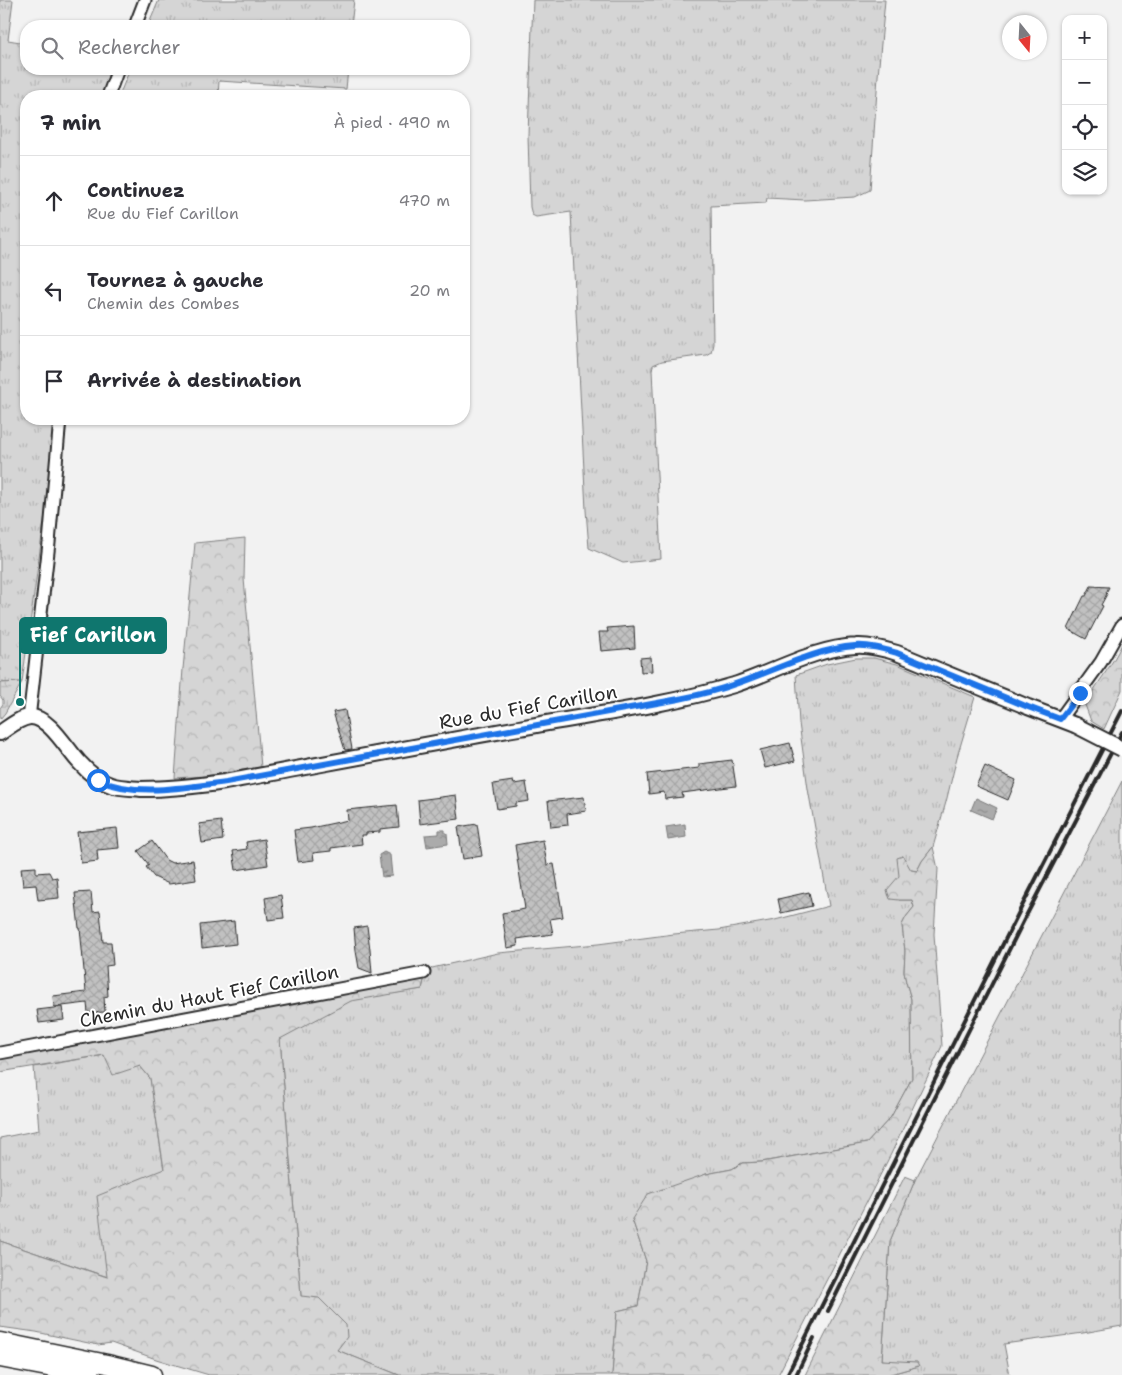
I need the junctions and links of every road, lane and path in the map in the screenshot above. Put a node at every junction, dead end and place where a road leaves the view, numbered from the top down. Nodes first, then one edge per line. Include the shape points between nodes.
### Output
1 (145, 0) edge
2 (137, 20) edge
3 (116, 75) edge
4 (110, 90) edge
5 (59, 425) edge
6 (1122, 625) edge
7 (30, 717) junction
8 (1060, 719) junction
9 (0, 733) edge
10 (1122, 749) edge
11 (424, 973) dead end
12 (0, 1054) edge
13 (0, 1342) edge
14 (0, 1352) edge
15 (0, 1358) edge
16 (90, 1375) edge
17 (105, 1375) edge
18 (152, 1375) edge

1 - 2 street
3 - 4 street
5 - 7 street
6 - 8 street
7 - 8 street, Rue du Fief Carillon via 45,722 98,780 125,788 189,787 679,699 737,684 832,650 856,646 883,648 897,653
7 - 9 street via 15,722
8 - 10 street, Rue du Fief Carillon, bridge
11 - 12 street, Chemin du Haut Fief Carillon
13 - 18 main road
14 - 17 main road
15 - 16 main road

